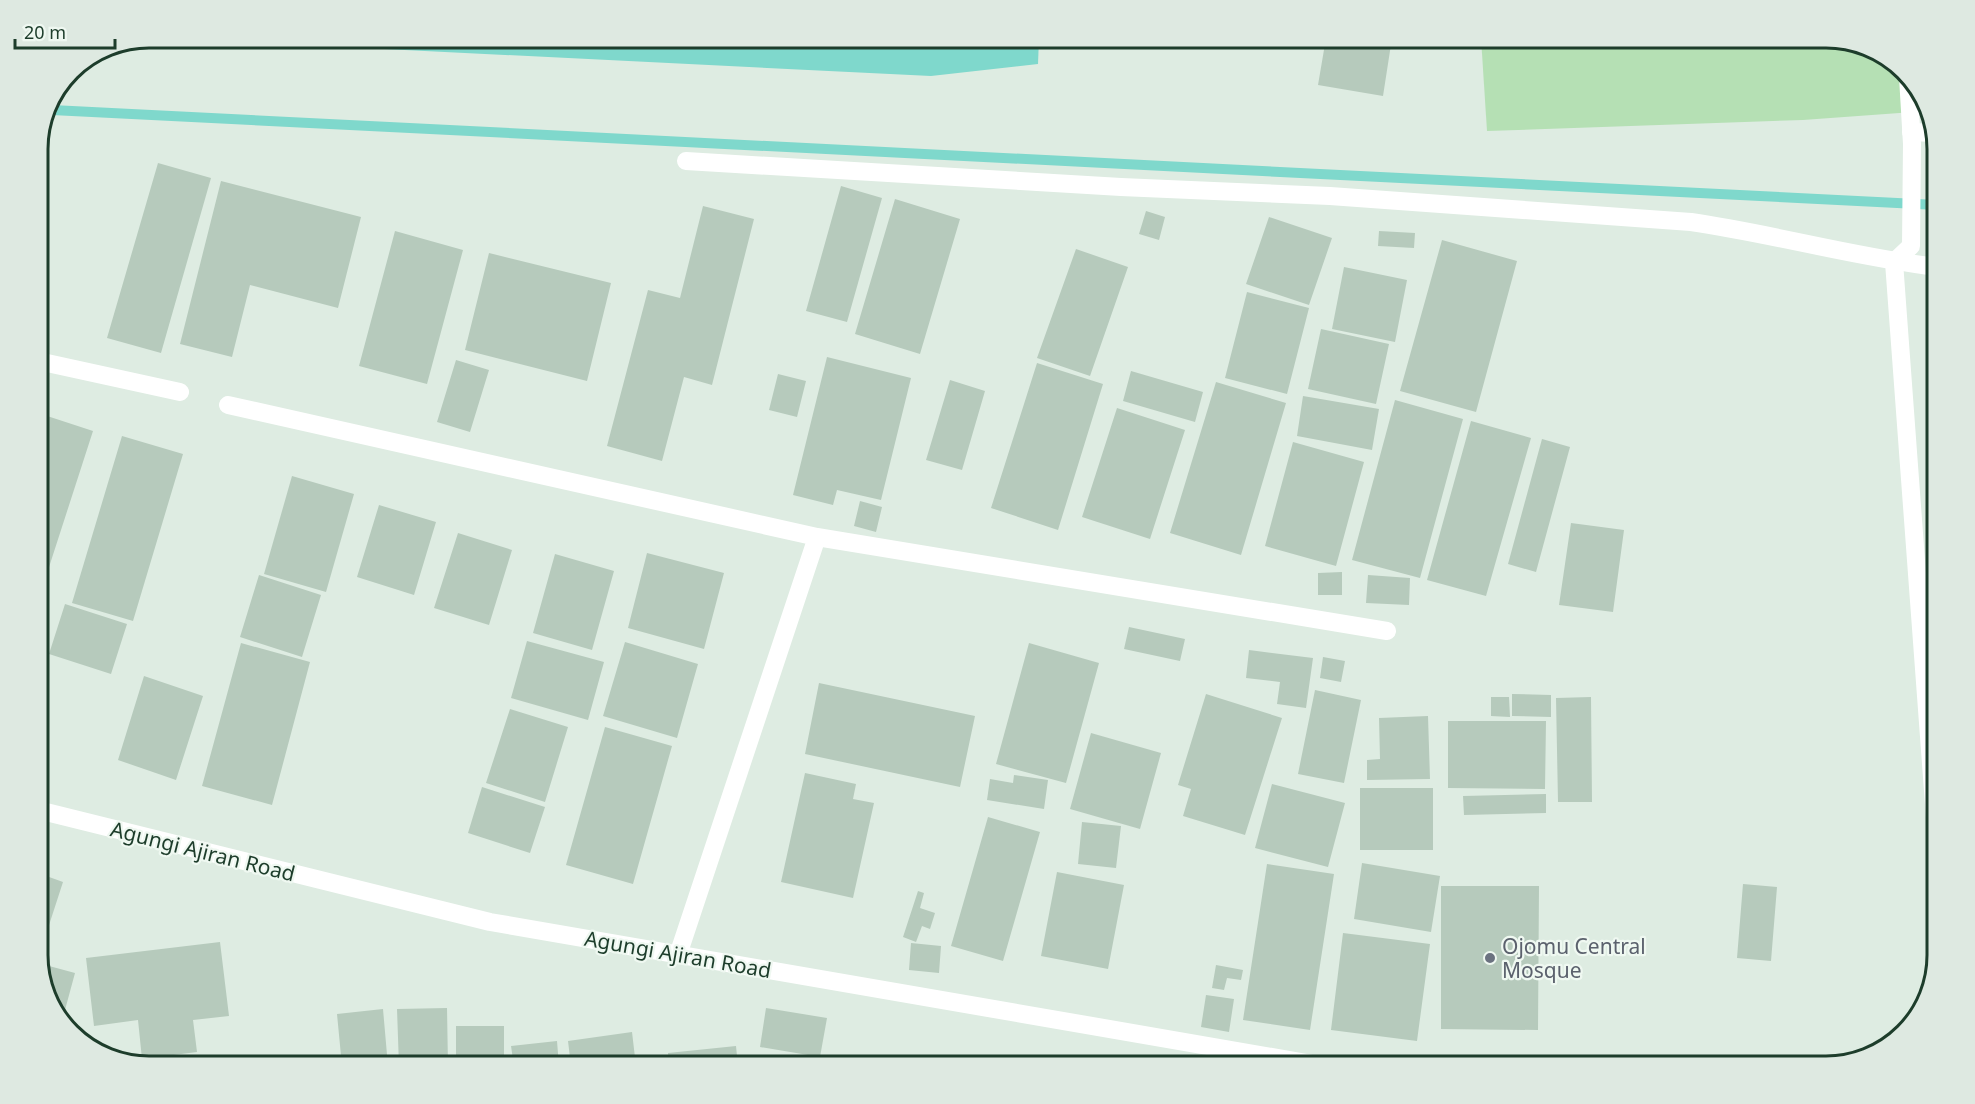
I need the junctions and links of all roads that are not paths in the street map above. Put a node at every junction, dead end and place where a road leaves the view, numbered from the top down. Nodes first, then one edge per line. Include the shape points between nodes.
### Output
1 (1909, 92) edge
2 (1926, 135) edge
3 (1911, 138) junction
4 (686, 161) dead end
5 (1894, 262) junction
6 (1927, 266) edge
7 (48, 363) edge
8 (180, 392) dead end
9 (228, 405) dead end
10 (817, 537) junction
11 (1387, 631) dead end
12 (1927, 709) edge
13 (48, 812) edge
14 (678, 955) junction
15 (1266, 1056) edge

1 - 3 street
2 - 3 street
3 - 5 street via 1911,246
4 - 5 street via 1330,196 1691,222
5 - 6 street
5 - 12 street
7 - 8 street
9 - 10 street
10 - 11 street
10 - 14 street
13 - 14 street, Agungi Ajiran Road via 490,922
14 - 15 street, Agungi Ajiran Road

